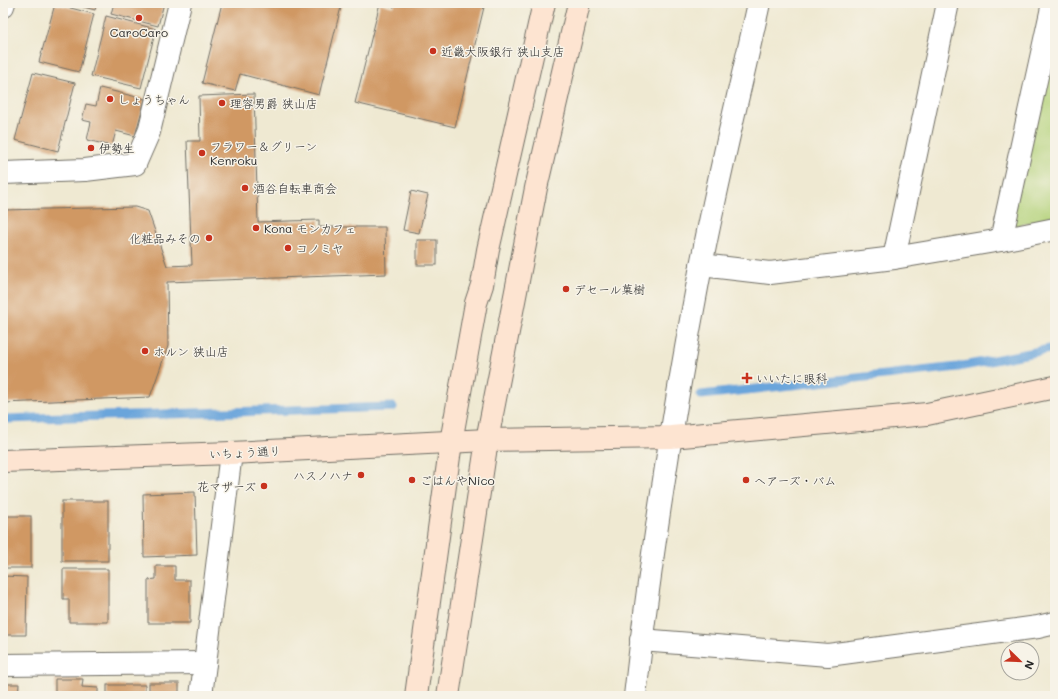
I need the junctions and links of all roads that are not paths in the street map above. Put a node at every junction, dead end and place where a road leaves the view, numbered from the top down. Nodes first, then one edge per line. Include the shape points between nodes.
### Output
1 (4, 3) edge
2 (180, 3) edge
3 (544, 3) edge
4 (579, 3) edge
5 (759, 3) edge
6 (948, 3) edge
7 (1054, 3) edge
8 (3, 6) edge
9 (3, 173) edge
10 (1055, 229) edge
11 (1002, 240) junction
12 (894, 258) junction
13 (701, 265) junction
14 (1055, 387) edge
15 (671, 437) junction
16 (487, 440) junction
17 (451, 442) junction
18 (231, 453) junction
19 (3, 461) edge
20 (1055, 623) edge
21 (641, 640) junction
22 (205, 663) junction
23 (3, 665) edge
24 (201, 696) edge
25 (416, 696) edge
26 (448, 696) edge
27 (635, 696) edge

1 - 8 street
2 - 9 street via 150,132 135,164 85,170
3 - 17 street via 476,303
4 - 16 street via 536,188
5 - 13 street
6 - 12 street
7 - 11 street
10 - 11 street
11 - 12 street
12 - 13 street via 770,273
13 - 15 street
14 - 15 street, いちょう通り via 927,414
15 - 16 street, いちょう通り
15 - 21 street
16 - 17 street, いちょう通り
16 - 26 street
17 - 18 street, いちょう通り
17 - 25 street
18 - 19 street, いちょう通り
18 - 22 street
20 - 21 street via 828,655
21 - 27 street
22 - 23 street
22 - 24 street

